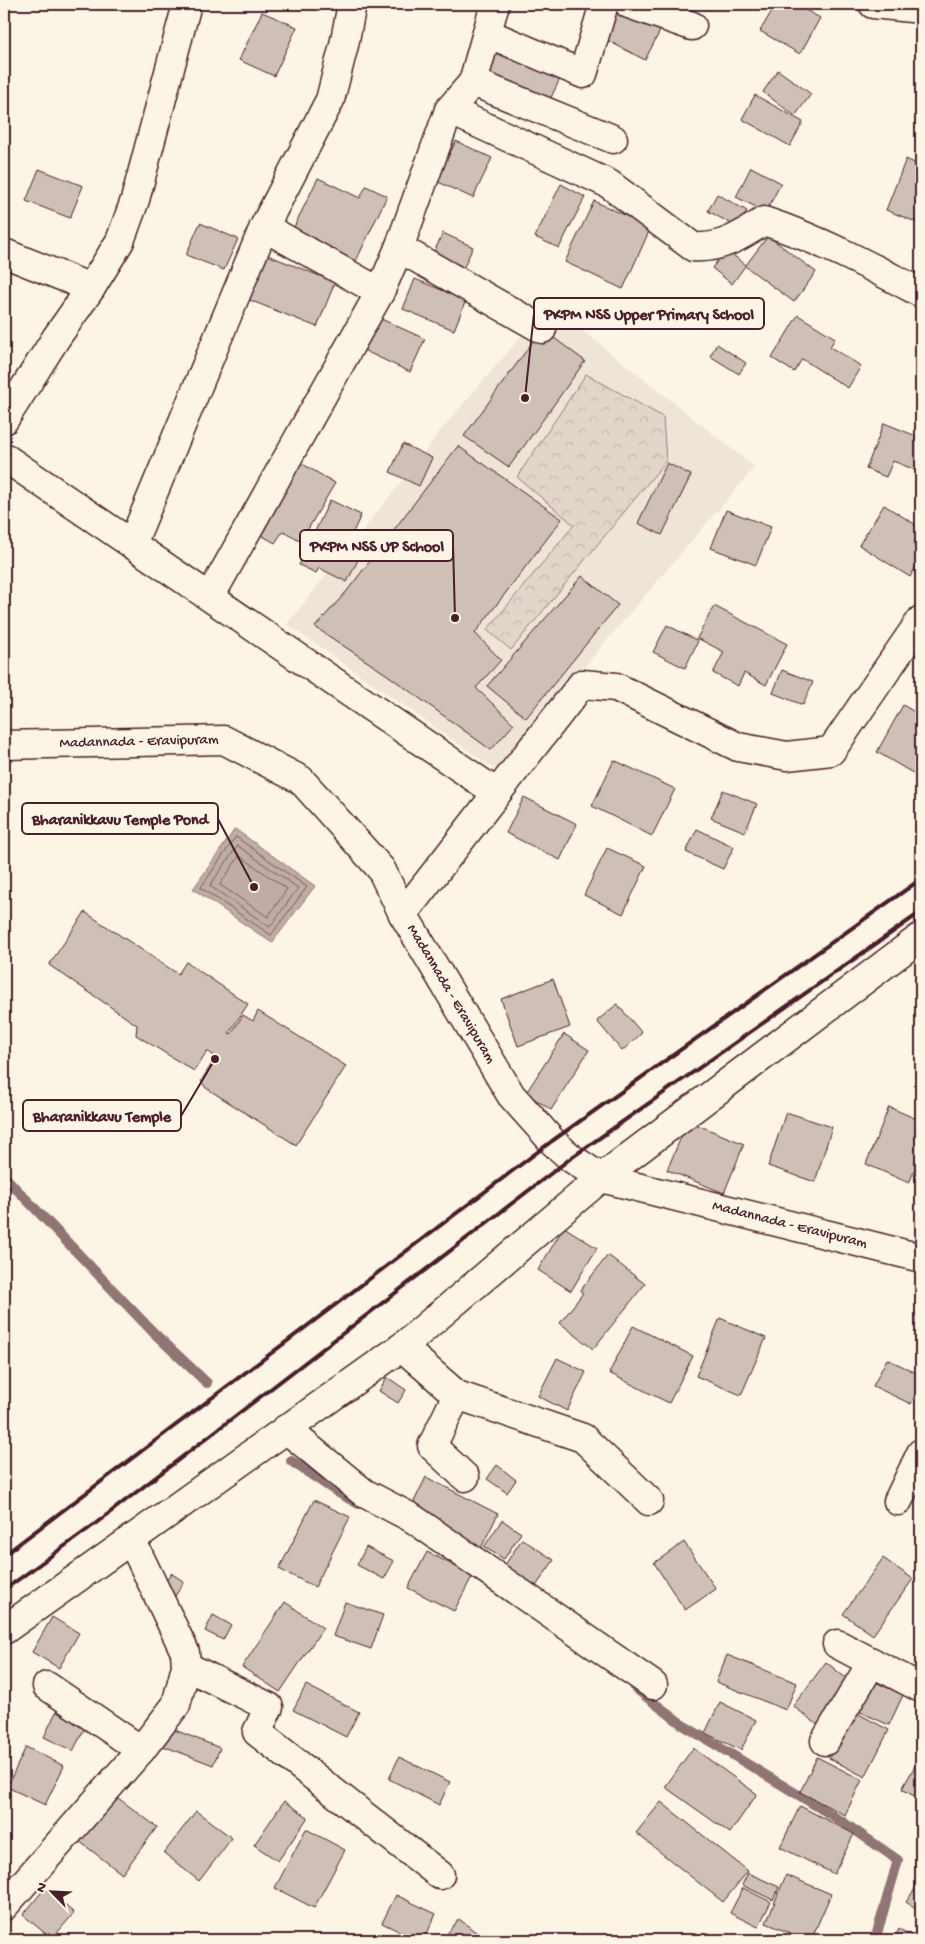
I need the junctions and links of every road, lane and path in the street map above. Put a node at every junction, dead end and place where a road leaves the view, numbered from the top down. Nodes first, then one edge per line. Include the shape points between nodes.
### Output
1 (187, 4) edge
2 (352, 4) edge
3 (495, 4) edge
4 (604, 4) edge
5 (628, 4) edge
6 (873, 4) edge
7 (921, 9) edge
8 (692, 26) dead end
9 (487, 33) junction
10 (473, 82) junction
11 (450, 110) junction
12 (613, 139) dead end
13 (264, 227) junction
14 (399, 248) junction
15 (4, 253) edge
16 (91, 288) junction
17 (380, 292) junction
18 (921, 293) edge
19 (542, 329) dead end
20 (4, 420) edge
21 (4, 457) edge
22 (132, 544) junction
23 (210, 597) junction
24 (921, 620) edge
25 (4, 745) edge
26 (497, 793) junction
27 (403, 914) junction
28 (921, 937) edge
29 (601, 1178) junction
30 (921, 1258) edge
31 (402, 1347) junction
32 (457, 1395) junction
33 (286, 1429) junction
34 (921, 1453) edge
35 (465, 1477) dead end
36 (649, 1501) dead end
37 (898, 1501) dead end
38 (131, 1539) junction
39 (4, 1630) edge
40 (837, 1644) dead end
41 (872, 1662) junction
42 (186, 1666) junction
43 (653, 1685) dead end
44 (47, 1686) dead end
45 (921, 1688) edge
46 (825, 1741) dead end
47 (141, 1750) junction
48 (440, 1875) dead end
49 (4, 1906) edge

1 - 16 street via 135,200 120,241
2 - 13 street via 330,100
3 - 9 street
4 - 9 street via 583,74
5 - 8 street
6 - 7 street
9 - 10 street
10 - 11 street
10 - 12 street
11 - 14 street
11 - 18 street via 609,184 693,247 707,248 728,243 764,222 839,250
13 - 17 street
13 - 22 street
14 - 17 street
14 - 19 street
15 - 16 street
16 - 20 street
17 - 23 street
21 - 22 street
22 - 23 street
23 - 26 street
24 - 26 street via 831,751 787,756 738,748 616,687 582,684
25 - 27 street, Madannada - Eravipuram via 224,740 301,780 381,869
26 - 27 street
27 - 29 street, Madannada - Eravipuram via 511,1095 552,1142
28 - 29 street
29 - 30 street, Madannada - Eravipuram
29 - 31 street
31 - 32 street
31 - 33 street
32 - 35 street via 432,1446
32 - 36 street via 583,1438
33 - 38 street
33 - 43 street via 364,1493 412,1518
34 - 37 street
38 - 39 street
38 - 42 street via 185,1652
40 - 41 street
41 - 45 street
41 - 46 street
42 - 47 street via 176,1704
42 - 48 street via 269,1707 257,1732
44 - 47 street
47 - 49 street

